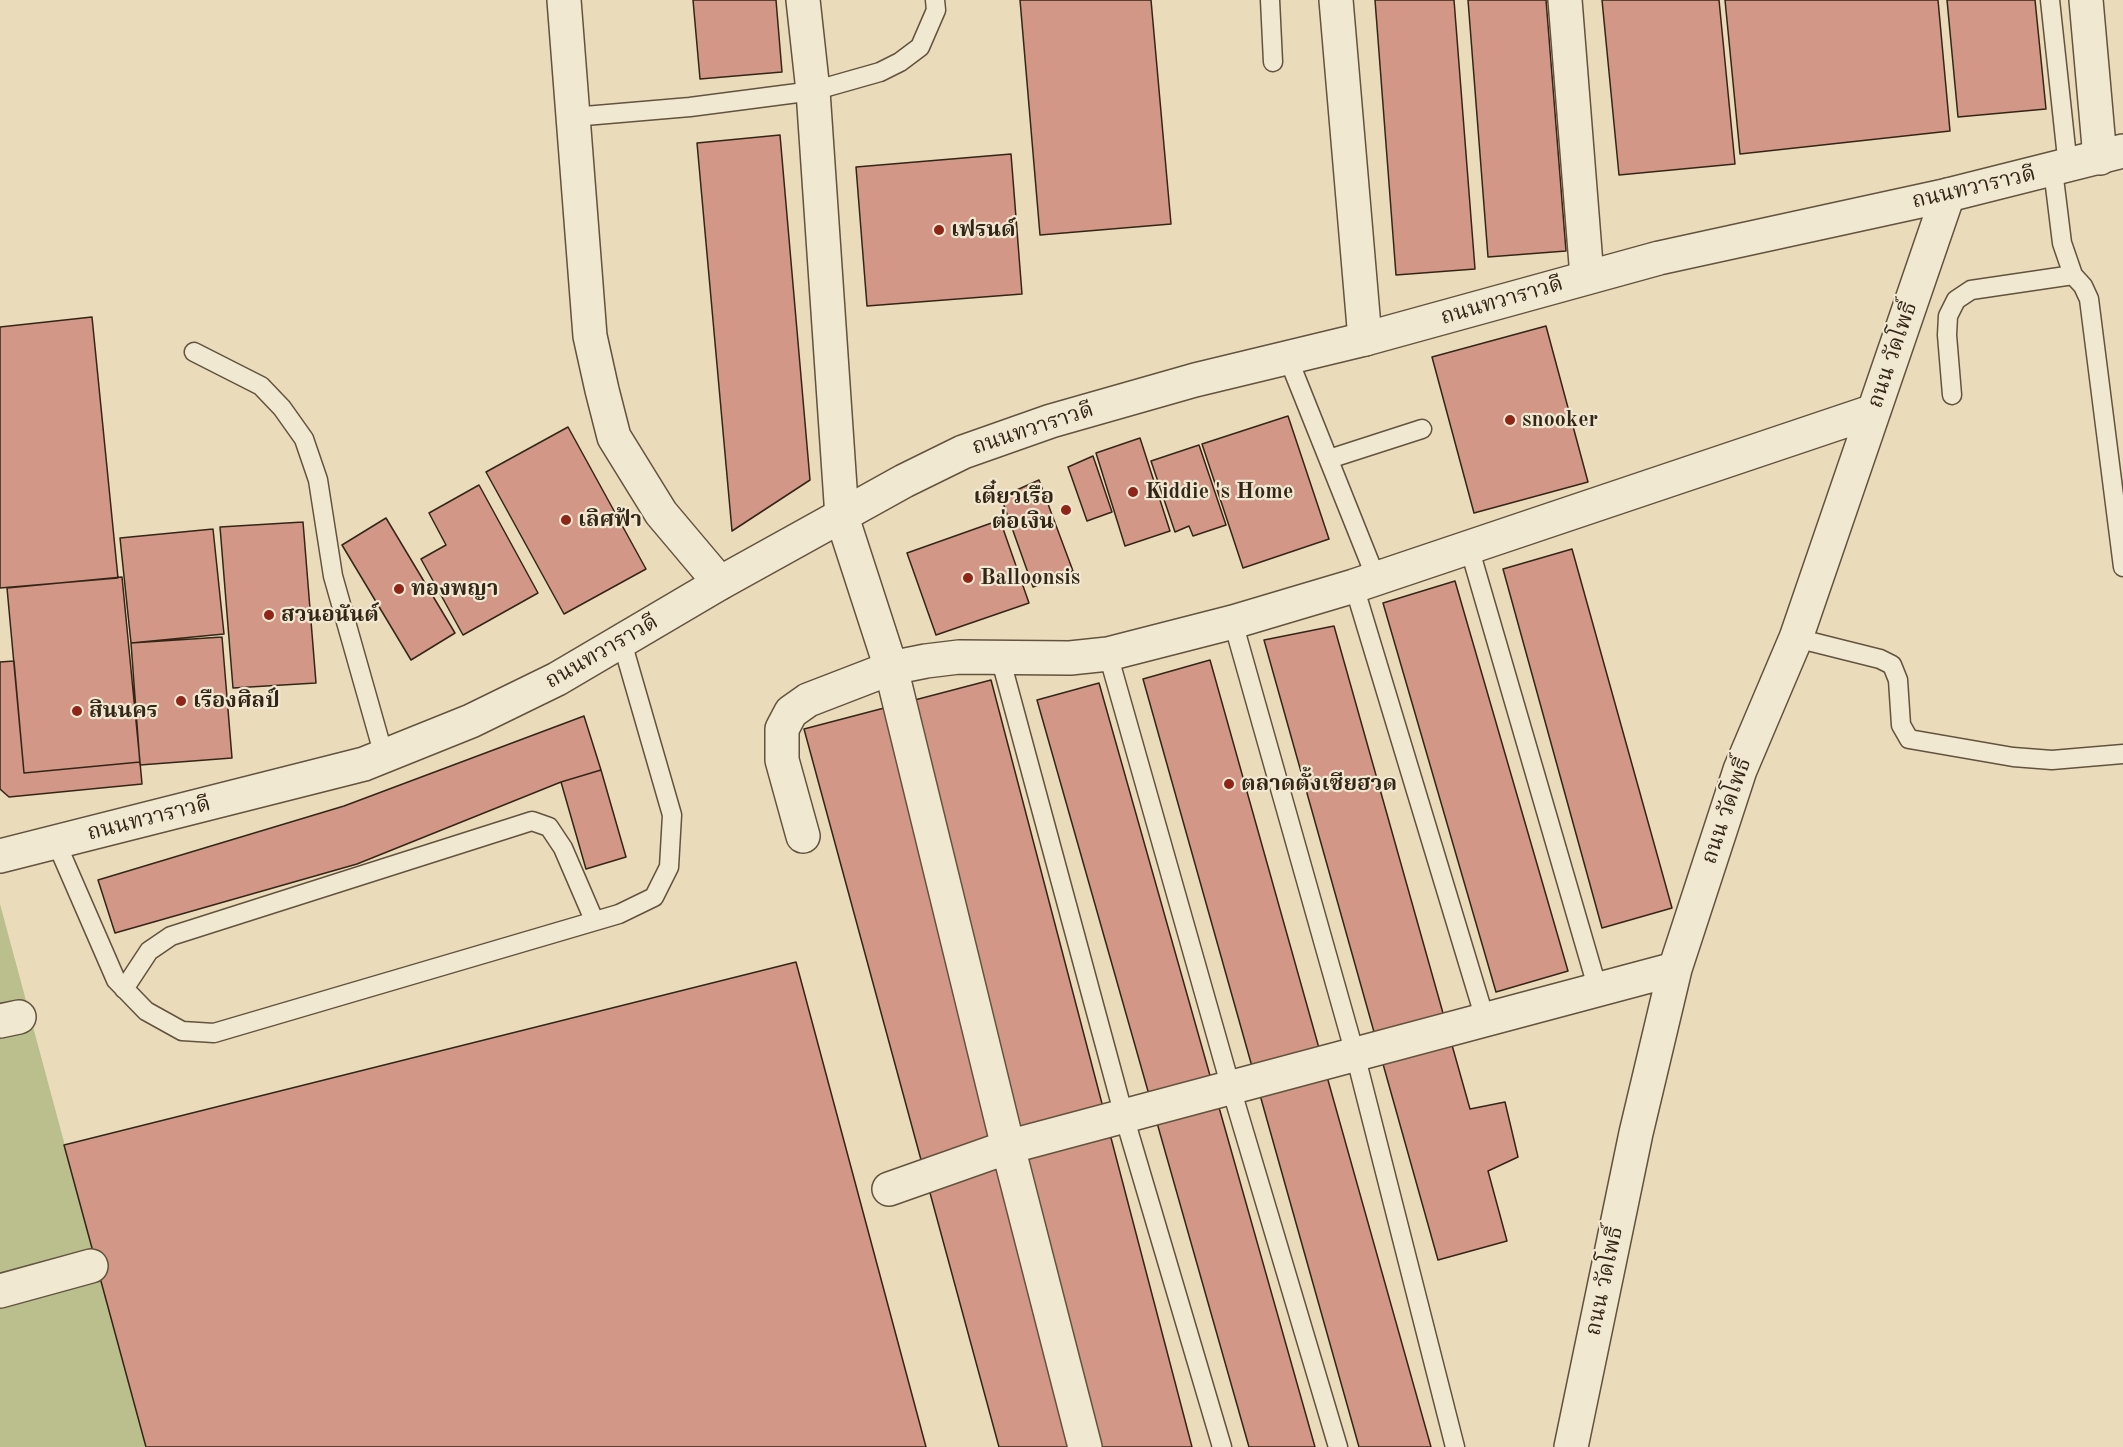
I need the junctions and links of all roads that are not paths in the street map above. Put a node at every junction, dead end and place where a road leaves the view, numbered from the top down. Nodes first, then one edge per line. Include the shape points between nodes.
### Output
1 (564, 0) edge
2 (802, 0) edge
3 (935, 0) edge
4 (1270, 0) edge
5 (1336, 0) edge
6 (1565, 0) edge
7 (2050, 0) edge
8 (2086, 0) edge
9 (1273, 62) dead end
10 (813, 91) junction
11 (573, 117) junction
12 (2111, 154) edge
13 (2061, 168) junction
14 (1948, 195) junction
15 (2073, 275) junction
16 (1587, 277) junction
17 (1365, 339) junction
18 (194, 352) dead end
19 (1288, 358) junction
20 (1952, 395) dead end
21 (1874, 411) junction
22 (1422, 429) dead end
23 (1329, 459) junction
24 (842, 517) junction
25 (1469, 547) junction
26 (2123, 567) edge
27 (1365, 582) junction
28 (720, 583) junction
29 (1233, 622) junction
30 (1796, 638) junction
31 (622, 642) junction
32 (1108, 654) junction
33 (1000, 657) junction
34 (891, 668) junction
35 (2123, 754) edge
36 (384, 756) junction
37 (803, 836) dead end
38 (56, 842) junction
39 (0, 856) edge
40 (594, 920) junction
41 (1675, 969) junction
42 (124, 988) junction
43 (1598, 990) junction
44 (1485, 1019) junction
45 (1355, 1054) junction
46 (1231, 1088) junction
47 (1124, 1116) junction
48 (1008, 1147) junction
49 (890, 1190) dead end
50 (91, 1266) dead end
51 (0, 1291) edge
52 (1085, 1447) edge
53 (1222, 1447) edge
54 (1338, 1447) edge
55 (1455, 1447) edge
56 (1571, 1447) edge

1 - 11 street
2 - 10 street
3 - 10 lane via 936,10 921,47 880,72
4 - 9 lane
5 - 17 street
6 - 16 street
7 - 13 lane
8 - 12 street
10 - 11 lane
10 - 24 street
11 - 28 street via 590,336 614,437 661,513
12 - 13 street, ถนนทวาราวดี
13 - 14 street, ถนนทวาราวดี
13 - 15 lane via 2062,243
14 - 16 street, ถนนทวาราวดี
14 - 21 street, ถนน วัดโพธิ์
15 - 20 lane via 1971,290 1956,300 1948,316 1947,335
15 - 26 lane via 2089,298 2095,330
16 - 17 street, ถนนทวาราวดี
17 - 19 street, ถนนทวาราวดี
18 - 36 lane via 261,386 304,439 318,480 333,576
19 - 23 lane
19 - 24 street, ถนนทวาราวดี via 1051,421 963,452
21 - 25 street
21 - 30 street, ถนน วัดโพธิ์
22 - 23 lane
23 - 27 lane
24 - 28 street, ถนนทวาราวดี
24 - 34 street
25 - 27 street
25 - 43 lane
27 - 29 street
27 - 44 lane
28 - 31 street, ถนนทวาราวดี
29 - 32 street
29 - 45 lane
30 - 35 lane via 1892,665 1898,680 1901,725 1909,739 2052,760
30 - 41 street, ถนน วัดโพธิ์ via 1740,770
31 - 36 street, ถนนทวาราวดี via 557,680
31 - 40 lane via 672,815 669,867 654,897 619,914
32 - 33 street via 1040,659
32 - 46 lane
33 - 34 street via 959,657
33 - 47 lane
34 - 37 street via 808,700 791,712 782,729 782,760
34 - 48 street
36 - 38 street, ถนนทวาราวดี
38 - 39 street, ถนนทวาราวดี
38 - 42 lane via 116,980
40 - 42 lane via 214,1033 182,1032 146,1011
40 - 42 lane via 549,826 532,821 171,936 149,951
41 - 43 street
41 - 56 street, ถนน วัดโพธิ์ via 1636,1133
43 - 44 street
44 - 45 street
45 - 46 street
45 - 55 lane
46 - 47 street
46 - 54 lane
47 - 48 street
47 - 53 lane
48 - 49 street
48 - 52 street
50 - 51 street

